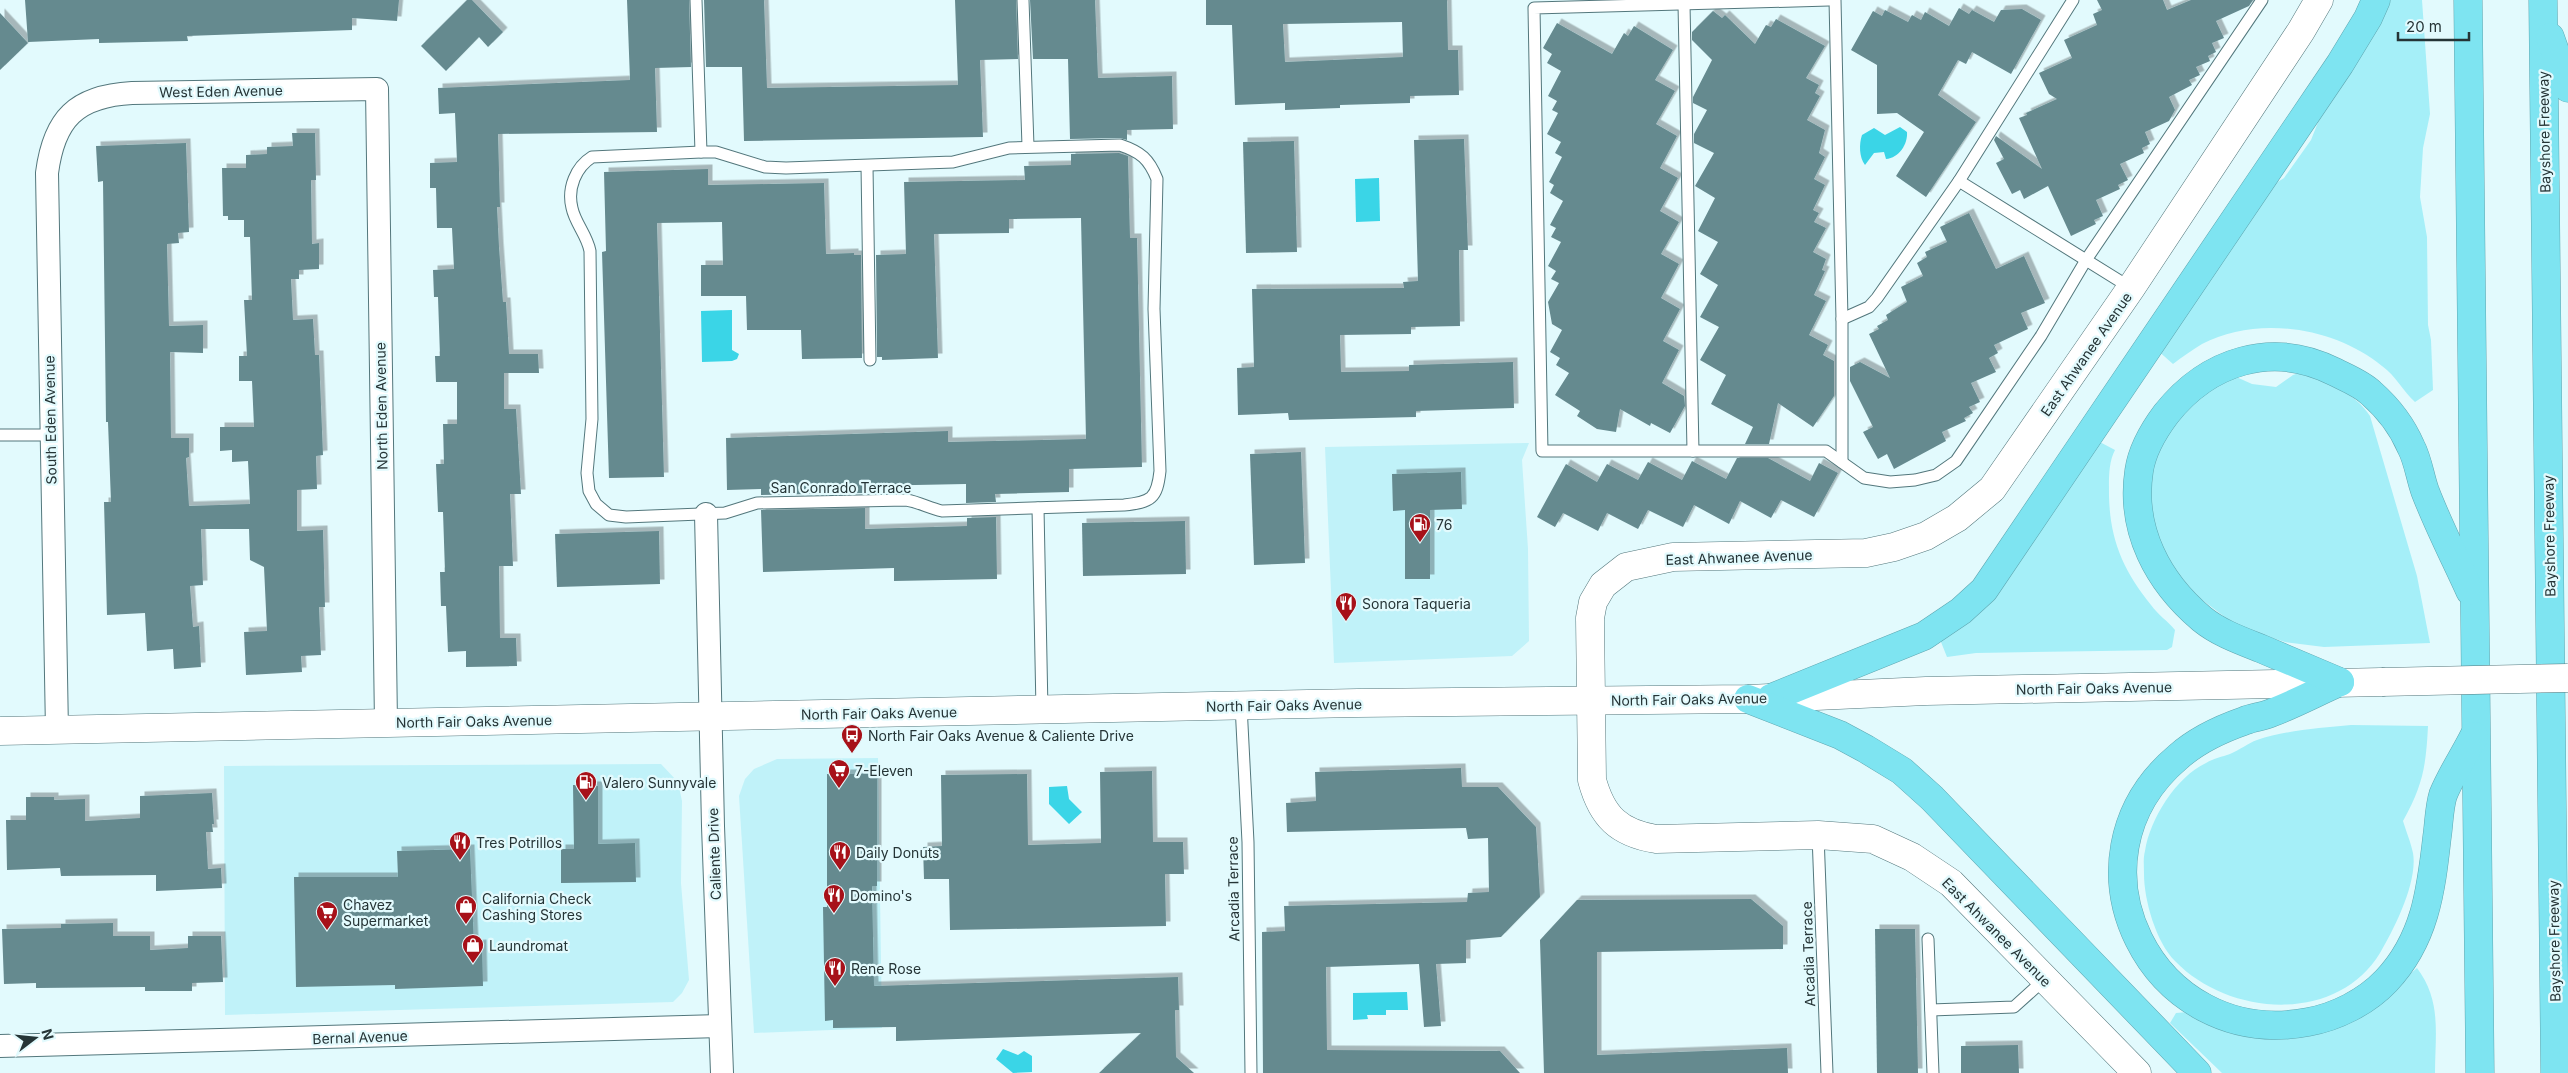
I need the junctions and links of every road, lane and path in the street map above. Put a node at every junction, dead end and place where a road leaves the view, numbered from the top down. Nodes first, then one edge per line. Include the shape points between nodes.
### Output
1 (696, 0) edge
2 (1023, 0) edge
3 (1829, 0) edge
4 (1835, 0) edge
5 (2073, 0) edge
6 (2262, 0) edge
7 (2319, 0) edge
8 (2376, 0) edge
9 (2468, 0) edge
10 (1684, 4) junction
11 (2543, 9) edge
12 (2568, 88) edge
13 (377, 89) joint
14 (70, 115) joint
15 (1028, 146) junction
16 (701, 152) junction
17 (867, 166) junction
18 (1959, 181) junction
19 (2086, 260) junction
20 (2132, 288) junction
21 (1842, 319) junction
22 (870, 360) dead end
23 (0, 435) edge
24 (50, 435) junction
25 (1693, 451) junction
26 (1842, 462) junction
27 (1038, 508) junction
28 (706, 514) junction
29 (2474, 600) junction
30 (2568, 678) edge
31 (2340, 682) junction
32 (1760, 698) junction
33 (1590, 701) junction
34 (1241, 706) junction
35 (1042, 710) junction
36 (711, 717) junction
37 (386, 723) junction
38 (0, 731) edge
39 (57, 731) junction
40 (2476, 732) junction
41 (1818, 835) junction
42 (1928, 939) dead end
43 (2045, 979) junction
44 (1930, 1010) junction
45 (720, 1026) junction
46 (0, 1046) edge
47 (722, 1073) edge
48 (1251, 1073) edge
49 (1827, 1073) edge
50 (1933, 1073) edge
51 (2137, 1073) edge
52 (2197, 1073) edge
53 (2480, 1073) edge
54 (2555, 1073) edge

1 - 16 lane
2 - 15 lane
3 - 10 lane
4 - 21 lane
5 - 18 lane
6 - 19 lane
7 - 20 main road, East Ahwanee Avenue
8 - 32 highway via 2340,64 1984,590 1961,611 1924,636
9 - 29 highway
10 - 25 lane
10 - 25 lane via 1534,8 1542,451
11 - 12 highway
11 - 54 highway, Bayshore Freeway
13 - 14 street, West Eden Avenue via 112,94 94,98
13 - 37 street, North Eden Avenue
14 - 24 street, South Eden Avenue via 58,129 50,147 47,173
15 - 17 lane, San Conrado Terrace via 953,162
15 - 27 lane, San Conrado Terrace via 1120,145 1138,151 1150,162 1157,179 1154,309 1158,488 1152,498 1142,503
16 - 17 lane, San Conrado Terrace via 716,152 765,167
16 - 28 lane, San Conrado Terrace via 592,157 582,163 574,178 571,207 590,251 592,419 587,473 589,491 596,504 609,515
17 - 22 lane
18 - 19 lane
18 - 21 lane via 1878,298 1869,307
19 - 20 lane
19 - 26 lane via 2041,336 1956,461 1936,474 1890,482 1864,478
20 - 33 main road, East Ahwanee Avenue via 1992,489 1957,518 1926,536 1866,552 1674,557 1626,567 1615,573 1602,585 1592,610
21 - 26 lane
23 - 24 lane
24 - 39 street, South Eden Avenue
25 - 26 lane via 1826,451
27 - 28 lane, San Conrado Terrace via 942,511 906,500 836,501 757,503 724,513
27 - 35 lane
28 - 36 street, Caliente Drive
29 - 31 highway via 2425,491 2412,448 2395,418 2370,391 2327,368 2305,360 2278,356 2230,364 2208,376 2179,398 2156,428 2145,450 2139,470 2138,500 2149,553 2163,578 2203,620 2236,639
29 - 40 highway
30 - 31 main road, North Fair Oaks Avenue, bridge
31 - 32 main road, North Fair Oaks Avenue
31 - 40 highway via 2269,714 2219,731 2190,747 2146,790 2127,833 2122,864 2123,893 2131,926 2163,978 2182,996 2222,1016 2276,1026 2324,1019 2366,998 2385,982 2400,965 2422,923 2429,901 2443,796
32 - 33 main road, North Fair Oaks Avenue
32 - 52 highway via 1840,735 1902,771
33 - 34 main road, North Fair Oaks Avenue
33 - 41 main road, East Ahwanee Avenue via 1592,780 1596,795 1618,827 1635,836 1656,839
34 - 35 main road, North Fair Oaks Avenue
34 - 48 lane, Arcadia Terrace via 1248,842
35 - 36 main road, North Fair Oaks Avenue
36 - 37 main road, North Fair Oaks Avenue
36 - 45 street, Caliente Drive
37 - 39 main road, North Fair Oaks Avenue
38 - 39 main road, North Fair Oaks Avenue
40 - 53 highway
41 - 43 main road, East Ahwanee Avenue via 1873,839 1912,857 1951,883
41 - 49 lane, Arcadia Terrace
42 - 44 lane
43 - 44 lane via 2014,1007
43 - 51 main road, East Ahwanee Avenue
44 - 50 lane
45 - 46 street, Bernal Avenue
45 - 47 street, Caliente Drive

